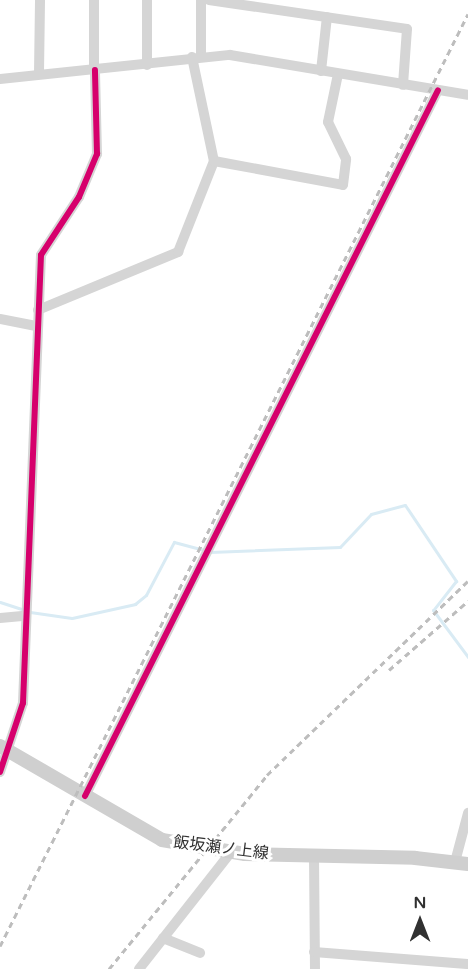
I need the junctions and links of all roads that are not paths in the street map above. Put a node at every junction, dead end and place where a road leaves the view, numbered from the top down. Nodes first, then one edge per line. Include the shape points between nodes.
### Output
1 (40, 0) edge
2 (94, 0) edge
3 (147, 0) edge
4 (201, 0) edge
5 (209, 0) edge
6 (327, 17) junction
7 (197, 56) junction
8 (147, 64) junction
9 (94, 70) junction
10 (321, 71) junction
11 (39, 73) junction
12 (338, 74) junction
13 (0, 79) edge
14 (403, 85) junction
15 (438, 90) junction
16 (468, 95) edge
17 (214, 161) junction
18 (38, 310) junction
19 (0, 319) edge
20 (37, 326) junction
21 (25, 616) junction
22 (0, 618) edge
23 (5, 749) edge
24 (0, 772) edge
25 (85, 796) junction
26 (468, 813) edge
27 (231, 852) junction
28 (314, 856) junction
29 (462, 863) edge
30 (163, 938) junction
31 (314, 952) junction
32 (200, 953) dead end
33 (468, 964) edge
34 (444, 965) edge
35 (139, 969) edge
36 (315, 969) edge

1 - 11 street
2 - 9 street
3 - 8 street
4 - 7 street
5 - 6 street
6 - 10 street
6 - 14 street via 407,29
7 - 8 street
7 - 10 street via 230,55
7 - 17 street
8 - 9 street
9 - 11 street
9 - 18 street via 97,154 79,197 41,255
10 - 12 street
11 - 13 street
12 - 14 street
12 - 17 street via 328,122 346,159 343,185
14 - 15 street
15 - 16 street
15 - 25 street
17 - 18 street via 178,252
18 - 20 street
19 - 20 street
20 - 21 street
21 - 22 street
21 - 23 street via 23,703
23 - 24 street
23 - 25 main road, 飯坂瀬ノ上線
25 - 27 main road, 飯坂瀬ノ上線 via 162,840
26 - 29 street
27 - 28 main road, 飯坂瀬ノ上線
27 - 30 street
28 - 29 main road, 飯坂瀬ノ上線
28 - 31 street
30 - 32 street
30 - 35 street
31 - 34 street
31 - 36 street
33 - 34 street

